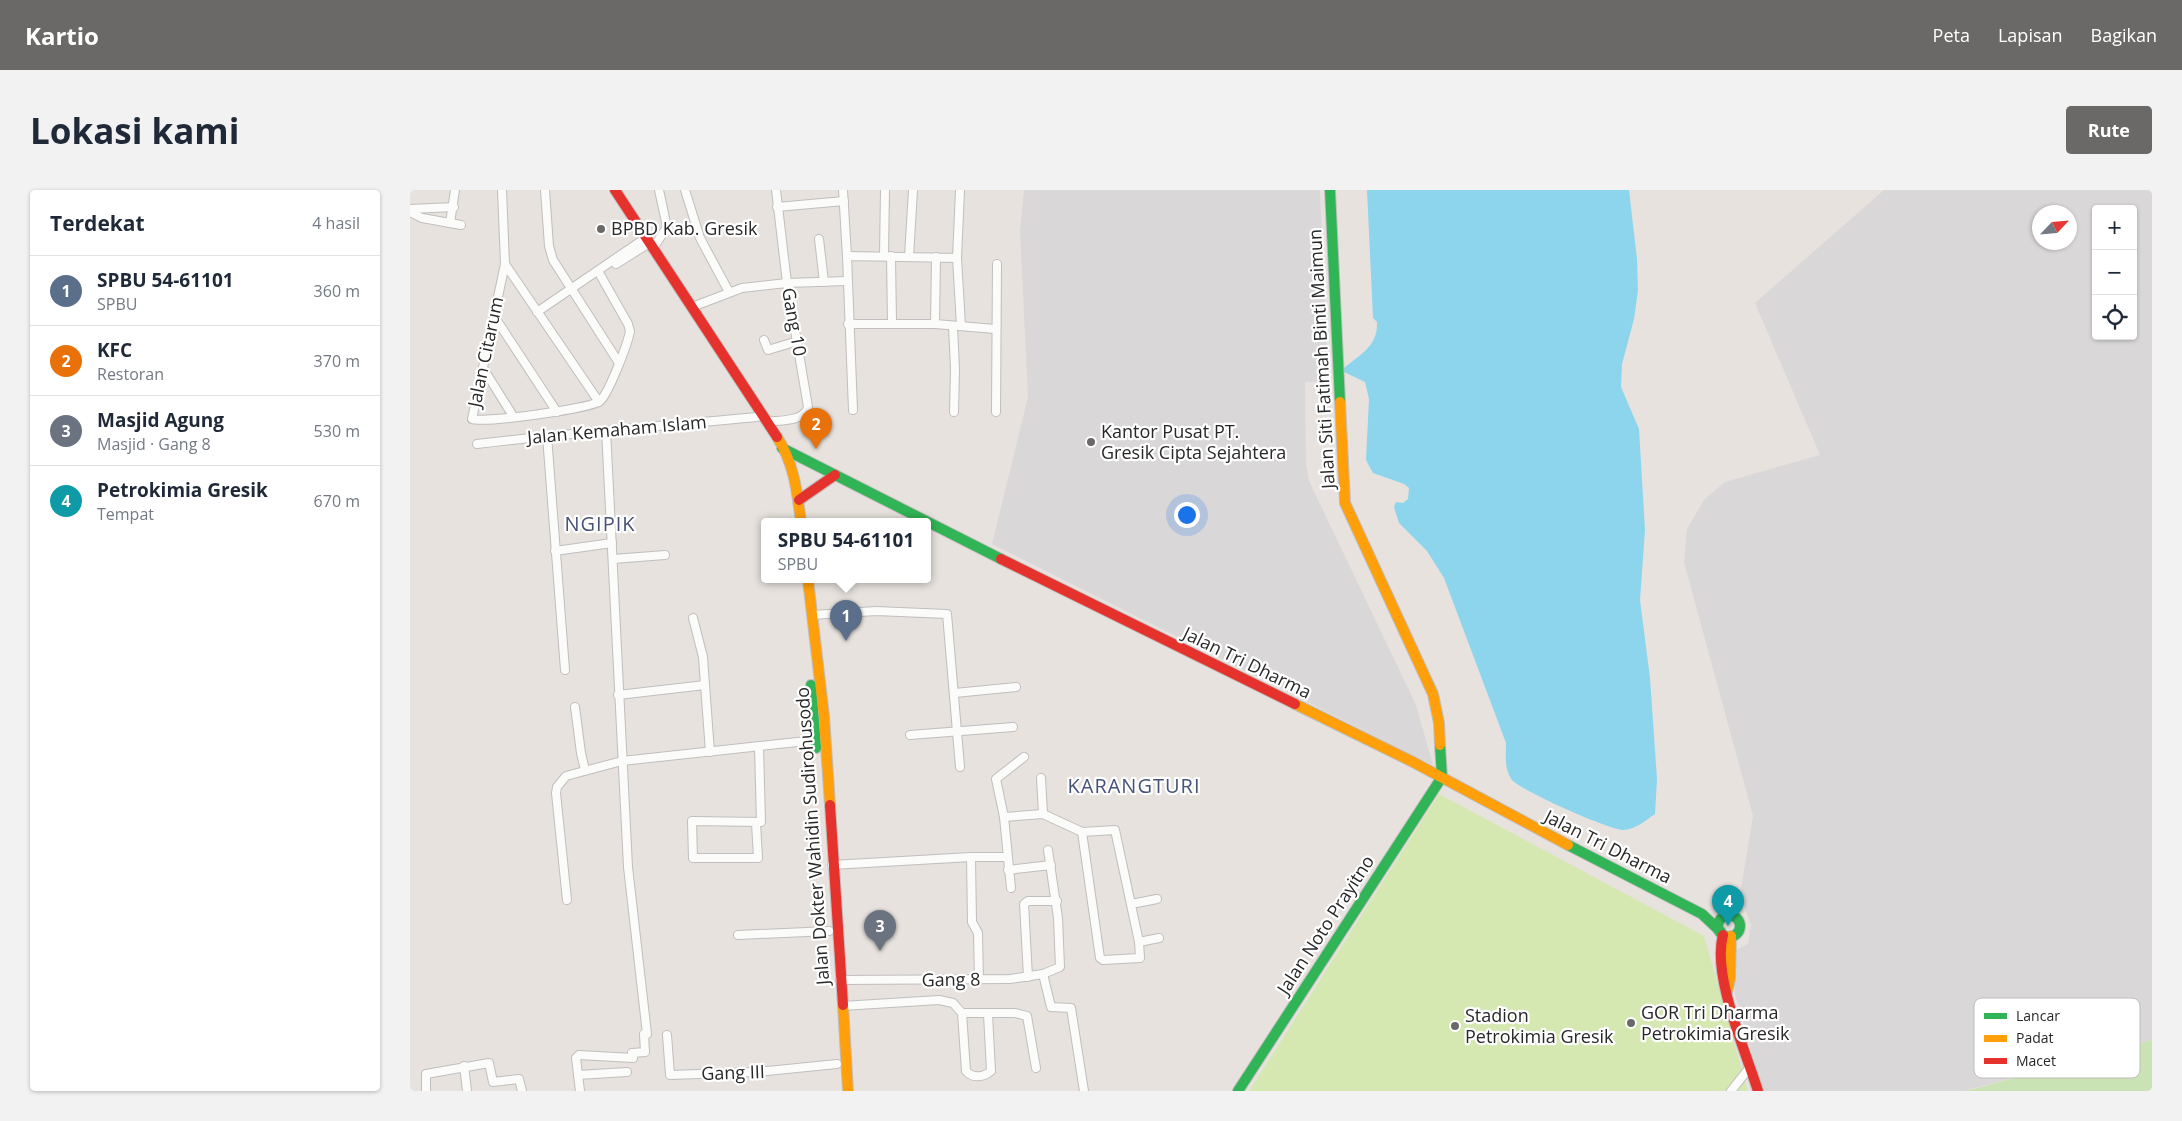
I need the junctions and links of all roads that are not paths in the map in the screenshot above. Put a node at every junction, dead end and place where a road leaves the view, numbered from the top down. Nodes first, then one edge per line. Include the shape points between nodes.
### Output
1 (455, 190) edge
2 (502, 190) edge
3 (545, 190) edge
4 (608, 190) edge
5 (615, 190) edge
6 (659, 190) edge
7 (686, 190) edge
8 (776, 190) edge
9 (843, 190) edge
10 (885, 190) edge
11 (913, 190) edge
12 (960, 190) edge
13 (1330, 190) edge
14 (844, 201) junction
15 (454, 207) junction
16 (778, 207) junction
17 (410, 211) edge
18 (450, 223) junction
19 (461, 225) dead end
20 (819, 239) dead end
21 (648, 243) junction
22 (847, 256) junction
23 (888, 256) junction
24 (909, 257) junction
25 (936, 258) junction
26 (957, 258) junction
27 (505, 264) junction
28 (997, 264) dead end
29 (597, 273) junction
30 (824, 282) junction
31 (847, 282) junction
32 (787, 283) junction
33 (571, 290) junction
34 (729, 292) junction
35 (692, 308) junction
36 (537, 312) junction
37 (494, 316) junction
38 (892, 323) junction
39 (848, 324) junction
40 (935, 324) junction
41 (957, 326) junction
42 (995, 329) junction
43 (764, 340) dead end
44 (798, 341) junction
45 (619, 363) junction
46 (483, 368) junction
47 (599, 402) junction
48 (853, 410) dead end
49 (557, 412) junction
50 (954, 412) dead end
51 (996, 412) dead end
52 (513, 416) junction
53 (762, 419) junction
54 (606, 430) junction
55 (547, 436) junction
56 (477, 444) dead end
57 (780, 448) junction
58 (835, 475) junction
59 (796, 502) junction
60 (794, 518) edge
61 (800, 518) edge
62 (920, 518) edge
63 (931, 523) edge
64 (612, 543) junction
65 (555, 551) junction
66 (665, 555) dead end
67 (613, 559) junction
68 (800, 583) edge
69 (808, 583) edge
70 (812, 615) junction
71 (693, 618) dead end
72 (565, 670) dead end
73 (705, 685) junction
74 (1016, 687) dead end
75 (955, 693) junction
76 (618, 695) junction
77 (575, 707) dead end
78 (1014, 727) dead end
79 (957, 731) junction
80 (910, 735) dead end
81 (816, 740) junction
82 (759, 746) junction
83 (710, 752) junction
84 (1024, 757) dead end
85 (622, 760) junction
86 (960, 767) dead end
87 (585, 770) junction
88 (1442, 777) junction
89 (1041, 778) dead end
90 (1043, 814) junction
91 (1004, 817) junction
92 (756, 823) junction
93 (1082, 832) junction
94 (1048, 850) dead end
95 (972, 857) junction
96 (1007, 857) junction
97 (832, 865) junction
98 (1051, 865) junction
99 (1008, 870) junction
100 (1010, 888) dead end
101 (1157, 899) dead end
102 (567, 900) dead end
103 (1056, 901) junction
104 (1131, 904) junction
105 (1702, 914) junction
106 (1726, 916) junction
107 (829, 931) junction
108 (1725, 934) junction
109 (738, 935) dead end
110 (1159, 938) dead end
111 (1139, 942) junction
112 (1043, 974) junction
113 (1028, 977) junction
114 (840, 980) junction
115 (980, 980) junction
116 (838, 1007) junction
117 (962, 1013) junction
118 (988, 1014) junction
119 (667, 1035) dead end
120 (837, 1064) junction
121 (464, 1066) junction
122 (1036, 1068) dead end
123 (1750, 1068) junction
124 (627, 1072) dead end
125 (578, 1075) junction
126 (426, 1091) edge
127 (467, 1091) edge
128 (522, 1091) edge
129 (580, 1091) edge
130 (839, 1091) edge
131 (848, 1091) edge
132 (1084, 1091) edge
133 (1238, 1091) edge
134 (1731, 1091) edge
135 (1758, 1091) edge

1 - 15 street
2 - 27 street, Jalan Citarum
3 - 33 street via 550,253
4 - 21 main road
5 - 21 main road
6 - 21 street via 667,228
7 - 34 street via 700,238
8 - 16 street, Gang 10
9 - 14 street
10 - 23 street
11 - 24 street
12 - 26 street
13 - 88 main road, Jalan Siti Fatimah Binti Maimun via 1345,503 1433,694 1439,723
14 - 16 street
14 - 22 street
15 - 17 street
15 - 18 street
16 - 32 street, Gang 10
17 - 18 street via 422,218
18 - 19 street
20 - 30 street
21 - 29 street
21 - 35 main road
21 - 53 main road
22 - 23 street
22 - 31 street
23 - 24 street
23 - 38 street
24 - 25 street
25 - 26 street
25 - 40 street
26 - 41 street
27 - 36 street
27 - 37 street, Jalan Citarum
28 - 42 street
29 - 33 street
29 - 45 street via 628,324 629,337
30 - 31 street
30 - 32 street
31 - 39 street
32 - 34 street
32 - 44 street, Gang 10
33 - 36 street
33 - 45 street
34 - 35 street
35 - 53 main road
36 - 47 street
37 - 46 street, Jalan Citarum
37 - 49 street
38 - 39 street
38 - 40 street
39 - 48 street
40 - 41 street
41 - 42 street
41 - 50 street
42 - 51 street
43 - 44 street via 768,350
44 - 53 street, Gang 10 via 807,392 807,412 801,417
45 - 47 street
46 - 52 street
46 - 52 street, Jalan Citarum via 472,419
47 - 49 street, Jalan Citarum
49 - 52 street, Jalan Citarum
53 - 54 street, Jalan Kemaham Islam
53 - 57 main road
54 - 55 street, Jalan Kemaham Islam
54 - 64 street
55 - 56 street, Jalan Kemaham Islam
55 - 65 street
57 - 58 main road, Jalan Tri Dharma
57 - 59 main road
58 - 59 main road
58 - 62 main road, Jalan Tri Dharma
59 - 60 main road
59 - 61 main road
63 - 88 main road, Jalan Tri Dharma
64 - 65 street
64 - 67 street
65 - 72 street
66 - 67 street
67 - 76 street
68 - 81 main road, Jalan Dokter Wahidin Sudirohusodo
69 - 70 main road, Jalan Dokter Wahidin Sudirohusodo
70 - 75 street via 876,611 948,615
70 - 97 main road, Jalan Dokter Wahidin Sudirohusodo via 824,716
71 - 73 street via 703,657
73 - 76 street
73 - 83 street
74 - 75 street
75 - 79 street
76 - 85 street
77 - 87 street
78 - 79 street
79 - 80 street
79 - 86 street
81 - 82 street
81 - 107 main road, Jalan Dokter Wahidin Sudirohusodo
82 - 83 street
82 - 92 street via 761,821
83 - 85 street
84 - 91 street via 996,778
85 - 87 street
85 - 125 street via 628,867 647,1034 644,1034 645,1052 632,1053 633,1058 579,1054 576,1058
87 - 102 street via 566,776 556,793
88 - 105 main road, Jalan Tri Dharma
88 - 133 main road, Jalan Noto Prayitno
89 - 90 street
90 - 91 street
90 - 93 street
91 - 96 street
92 - 92 street via 692,821 693,858 758,858
93 - 104 street via 1115,830
93 - 111 street via 1100,958 1140,958
94 - 98 street
95 - 96 street
95 - 97 street
95 - 115 street via 972,922 978,933
96 - 99 street
97 - 114 main road, Jalan Dokter Wahidin Sudirohusodo
98 - 99 street
98 - 103 street
99 - 100 street
101 - 104 street
103 - 112 street, Gang 8 via 1061,966
103 - 113 street via 1028,901 1024,904
104 - 111 street
105 - 106 main road, Jalan Tri Dharma
105 - 108 main road, Jalan Tri Dharma
106 - 108 main road via 1719,923
106 - 108 main road via 1735,916 1740,924 1738,932
107 - 109 street
107 - 116 main road, Jalan Dokter Wahidin Sudirohusodo
108 - 123 main road via 1730,979 1726,994
110 - 111 street
112 - 113 street, Gang 8
112 - 132 street via 1051,1007 1070,1008
113 - 115 street, Gang 8
114 - 115 street, Gang 8
114 - 116 main road, Jalan Dokter Wahidin Sudirohusodo
116 - 117 street via 948,1000
116 - 120 main road, Jalan Dokter Wahidin Sudirohusodo
116 - 131 main road, Jalan Dokter Wahidin Sudirohusodo
117 - 118 street
117 - 118 street via 966,1071 975,1077 991,1071
118 - 122 street via 1027,1016
119 - 120 street, Gang III via 670,1075 758,1072
120 - 130 main road, Jalan Dokter Wahidin Sudirohusodo
121 - 126 street via 426,1074
121 - 127 street
121 - 128 street via 490,1063 494,1082 519,1080
123 - 134 street
123 - 135 main road
124 - 125 street
125 - 129 street

